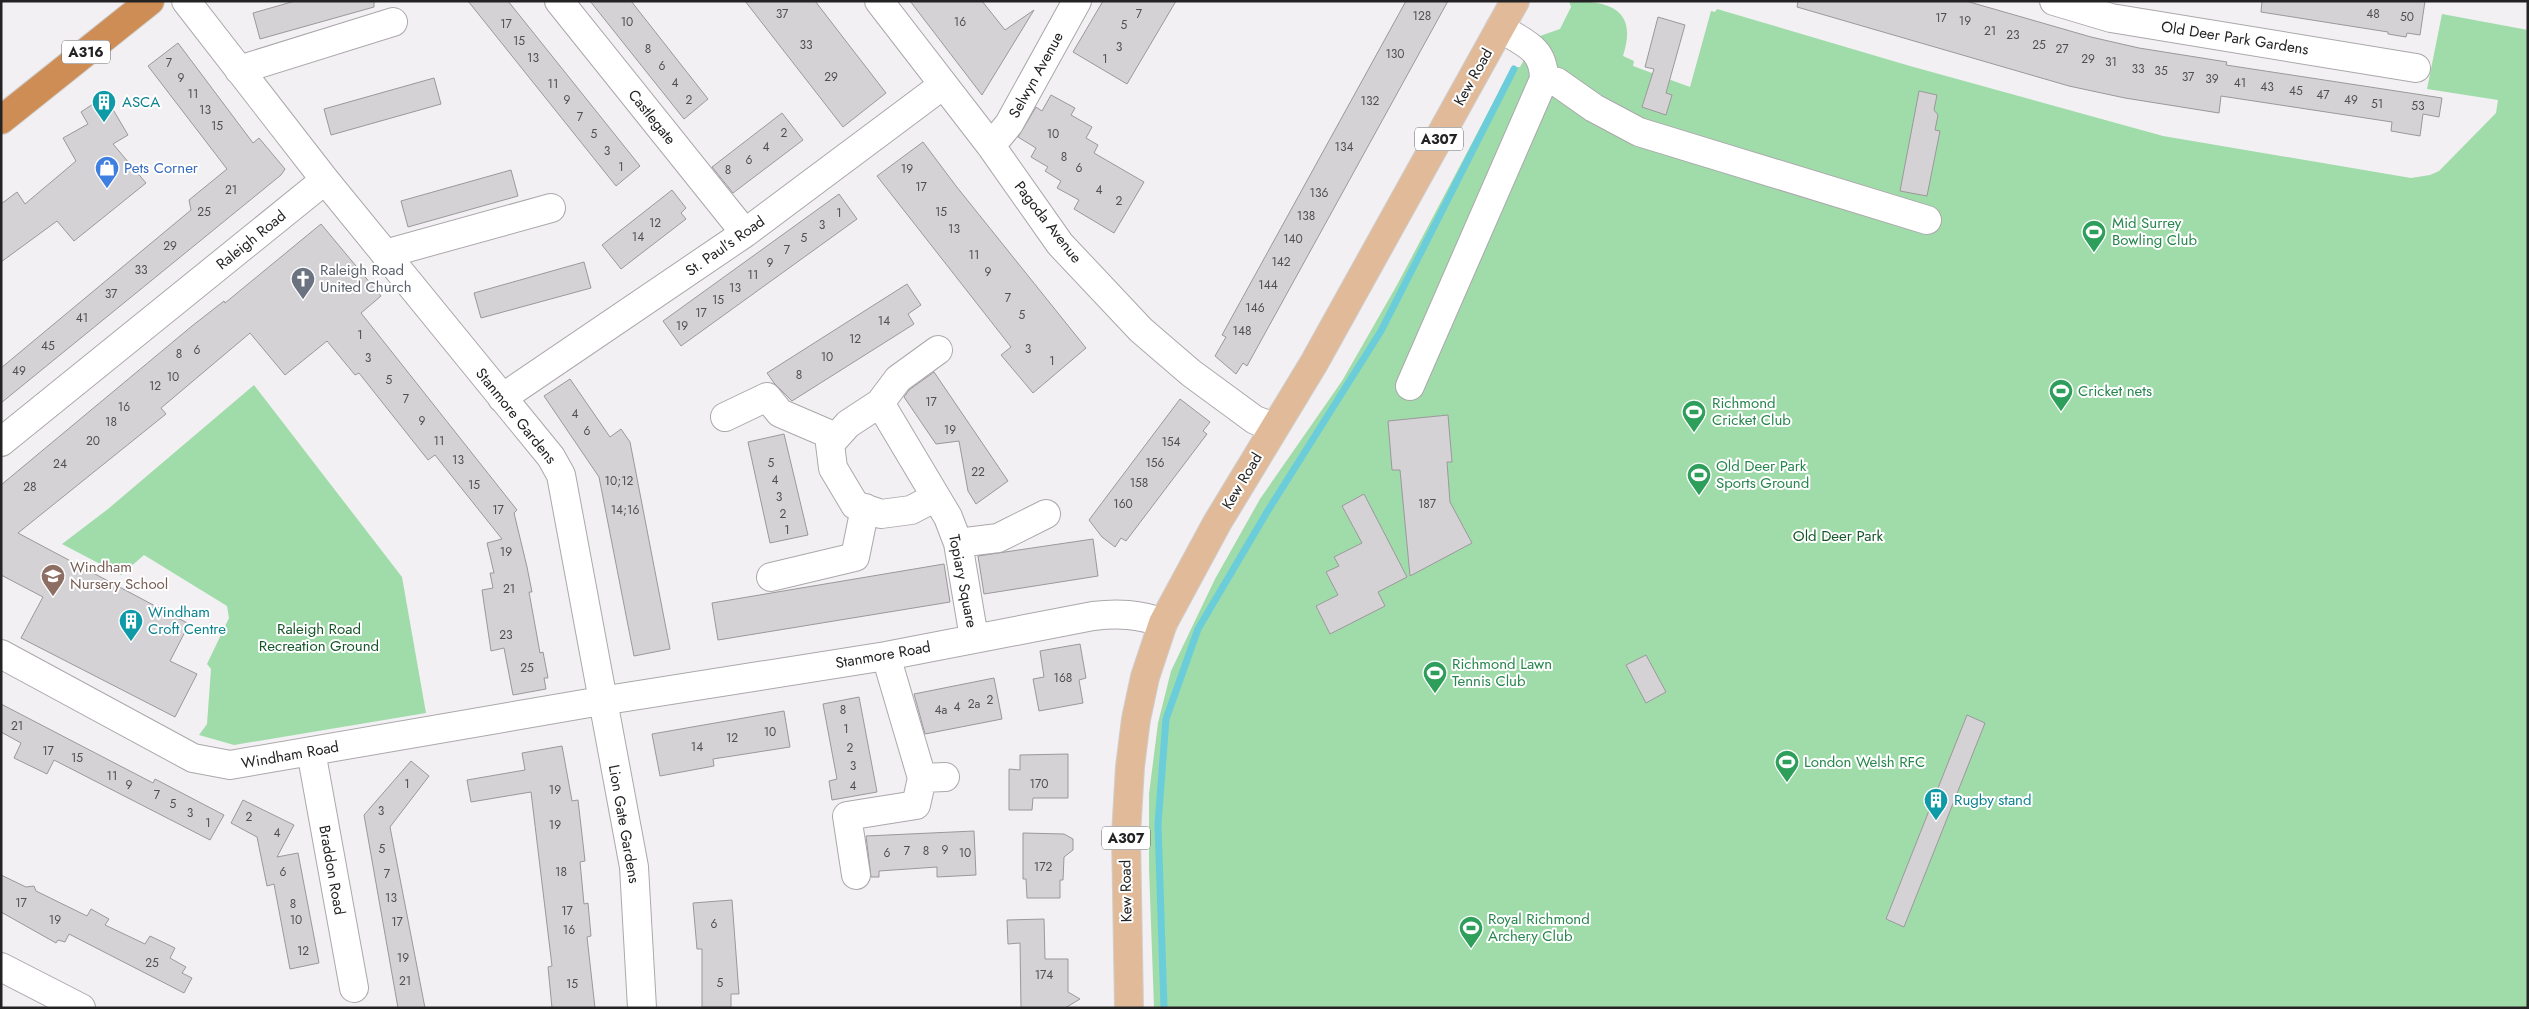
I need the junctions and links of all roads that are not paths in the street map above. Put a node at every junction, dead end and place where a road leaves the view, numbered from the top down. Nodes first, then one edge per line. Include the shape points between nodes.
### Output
1 (150, 1) edge
2 (186, 1) edge
3 (559, 1) edge
4 (879, 1) edge
5 (1077, 1) edge
6 (1515, 1) edge
7 (2054, 1) edge
8 (394, 22) dead end
9 (1500, 28) junction
10 (2416, 68) dead end
11 (239, 70) junction
12 (1544, 79) junction
13 (942, 84) junction
14 (1, 120) edge
15 (991, 146) junction
16 (325, 180) junction
17 (551, 208) dead end
18 (1928, 220) dead end
19 (745, 233) junction
20 (385, 254) junction
21 (938, 350) dead end
22 (1410, 386) dead end
23 (502, 398) junction
24 (880, 404) junction
25 (725, 416) dead end
26 (1274, 427) junction
27 (836, 437) junction
28 (1, 442) edge
29 (936, 498) junction
30 (865, 508) junction
31 (1046, 514) dead end
32 (958, 543) junction
33 (770, 577) dead end
34 (1163, 623) junction
35 (974, 638) junction
36 (1, 654) edge
37 (886, 656) junction
38 (601, 701) junction
39 (311, 751) junction
40 (856, 875) dead end
41 (1, 967) edge
42 (354, 988) dead end
43 (82, 1008) edge
44 (642, 1008) edge
45 (1129, 1008) edge

1 - 14 highway, A316
2 - 11 street
3 - 19 street, Castlegate
4 - 13 street, Pagoda Avenue
5 - 15 street, Selwyn Avenue via 1009,124
6 - 9 main road, Kew Road / A307
7 - 10 street, Old Deer Park Gardens via 2111,18
8 - 11 street
9 - 12 street via 1538,53
9 - 26 main road, Kew Road / A307 via 1318,355
11 - 16 street
12 - 18 street via 1557,82 1594,108 1639,132
12 - 22 street
13 - 15 street, Pagoda Avenue
13 - 19 street, St. Paul’s Road
15 - 26 street, Pagoda Avenue via 1060,244 1141,330 1215,391 1256,420
16 - 20 street, Stanmore Gardens
16 - 28 street, Raleigh Road
17 - 20 street
19 - 23 street, St. Paul’s Road
20 - 23 street, Stanmore Gardens
21 - 24 street via 898,379
23 - 38 street, Stanmore Gardens via 551,457 561,475
24 - 27 street via 848,424
24 - 29 street, Topiary Square
25 - 27 street via 768,397 780,413
26 - 34 main road, Kew Road / A307
27 - 30 street via 830,444 833,468 855,505
29 - 30 street via 904,511 881,514
29 - 32 street, Topiary Square
30 - 33 street via 856,557
31 - 32 street via 998,538
32 - 35 street, Topiary Square
34 - 35 street, Stanmore Road via 1140,615 1111,614
34 - 45 main road, Kew Road / A307 via 1145,677 1130,767 1126,835
35 - 37 street, Stanmore Road
36 - 39 street, Windham Road via 193,758 230,765
37 - 38 street, Stanmore Road
37 - 40 street via 934,778 916,805 847,816
38 - 39 street, Windham Road
38 - 44 street, Lion Gate Gardens via 634,867
39 - 42 street, Braddon Road
41 - 43 street

